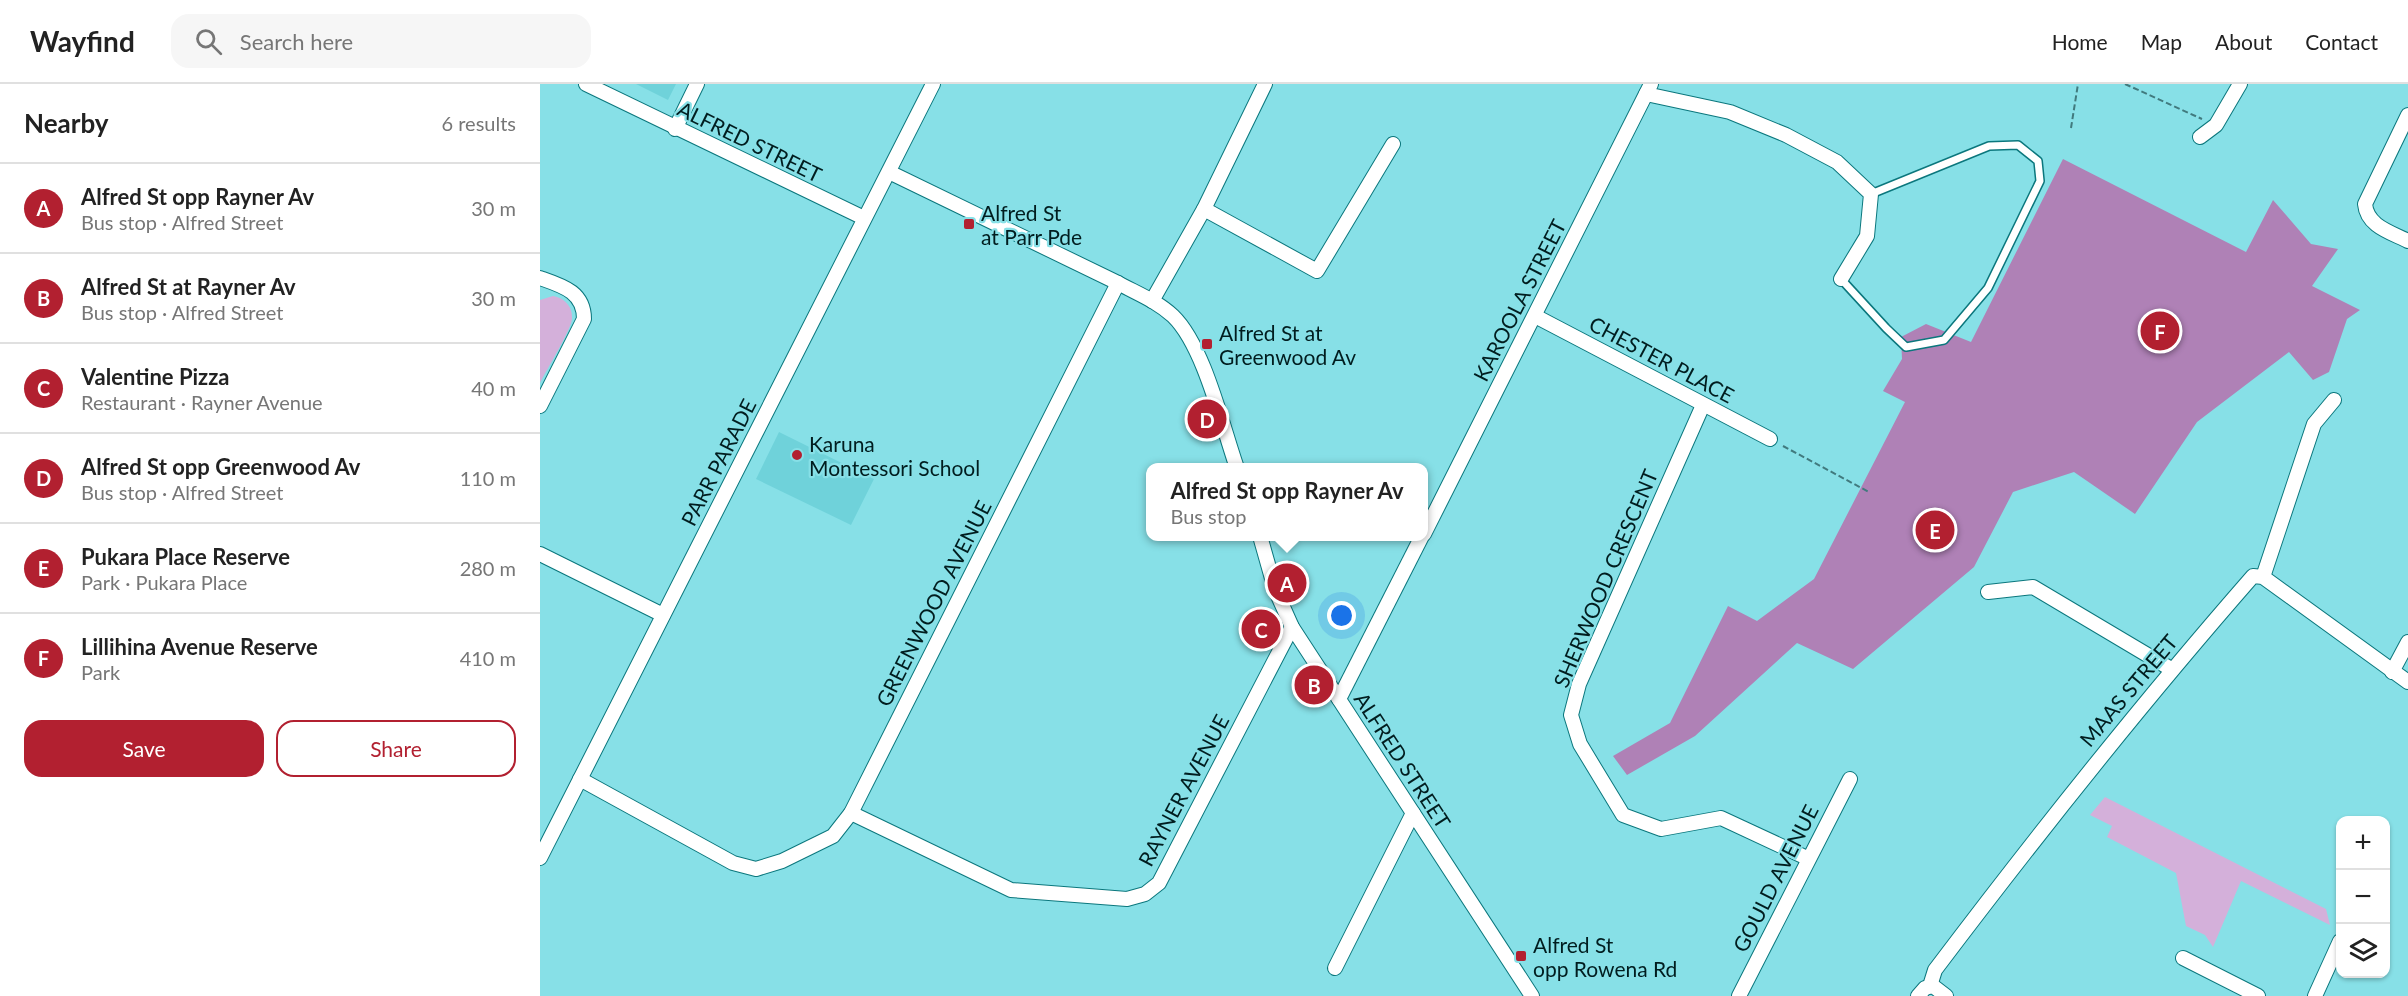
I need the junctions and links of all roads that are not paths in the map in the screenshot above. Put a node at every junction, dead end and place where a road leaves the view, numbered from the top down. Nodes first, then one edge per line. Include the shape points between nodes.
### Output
1 (586, 84) edge
2 (697, 84) edge
3 (933, 84) edge
4 (1265, 84) edge
5 (2240, 84) edge
6 (1649, 89) edge
7 (2408, 115) edge
8 (675, 129) junction
9 (2200, 137) dead end
10 (1393, 144) dead end
11 (889, 172) junction
12 (1871, 194) junction
13 (1204, 209) junction
14 (864, 218) junction
15 (2408, 241) edge
16 (540, 278) edge
17 (1841, 279) joint
18 (1118, 283) junction
19 (1152, 301) junction
20 (1535, 316) junction
21 (2334, 400) dead end
22 (540, 405) edge
23 (1703, 405) junction
24 (1770, 439) road end
25 (1235, 463) edge
26 (1428, 525) edge
27 (1261, 541) edge
28 (1420, 541) edge
29 (540, 554) edge
30 (2263, 577) junction
31 (1988, 592) dead end
32 (663, 615) junction
33 (1292, 627) junction
34 (2408, 642) edge
35 (2171, 669) junction
36 (2392, 672) junction
37 (2408, 682) edge
38 (1339, 699) junction
39 (580, 779) junction
40 (1850, 779) dead end
41 (851, 813) junction
42 (1413, 813) junction
43 (540, 858) edge
44 (1807, 858) junction
45 (2336, 950) edge
46 (2183, 958) dead end
47 (1335, 968) dead end
48 (1930, 986) junction
49 (1530, 995) edge
50 (1739, 996) edge
51 (1918, 996) edge
52 (1946, 996) edge
53 (2258, 996) edge
54 (2315, 996) edge

1 - 8 street, ALFRED STREET
2 - 8 street
3 - 11 street, PARR PARADE
4 - 13 street
5 - 9 street via 2216,125
6 - 12 street via 1730,112 1786,135 1837,162
6 - 20 street, KAROOLA STREET
7 - 15 street via 2365,204 2366,214 2374,225
8 - 14 street, ALFRED STREET
10 - 13 street via 1317,271
11 - 14 street, PARR PARADE
11 - 18 street
12 - 17 street via 1867,236
12 - 17 lane via 1989,146 2018,145 2038,160 2040,181 1988,288 1944,340 1906,346
13 - 19 street
14 - 32 street, PARR PARADE
16 - 22 street via 576,296 584,305 584,319
18 - 19 street
18 - 41 street, GREENWOOD AVENUE
19 - 25 street via 1178,321 1192,342
20 - 23 street, CHESTER PLACE
20 - 26 street, KAROOLA STREET
21 - 30 street via 2314,424
23 - 24 street, CHESTER PLACE
23 - 44 street, SHERWOOD CRESCENT via 1579,684 1571,715 1580,744 1623,815 1661,829 1721,818
27 - 33 street, ALFRED STREET via 1275,589
28 - 38 street, KAROOLA STREET
29 - 32 street
30 - 35 street, MAAS STREET via 2253,576
30 - 36 street
31 - 35 street via 2033,587
32 - 39 street, PARR PARADE
33 - 38 street, ALFRED STREET
33 - 41 street, RAYNER AVENUE via 1159,883 1145,894 1126,898 1011,890
34 - 36 street
35 - 48 street, MAAS STREET via 2051,817 1935,970
36 - 37 street
38 - 42 street, ALFRED STREET
39 - 41 street via 733,863 756,869 833,836
39 - 43 street, PARR PARADE
40 - 44 street, GOULD AVENUE
42 - 47 street
42 - 49 street, ALFRED STREET
44 - 50 street, GOULD AVENUE
45 - 54 street
46 - 53 street
48 - 51 street
48 - 52 street via 1938,987

